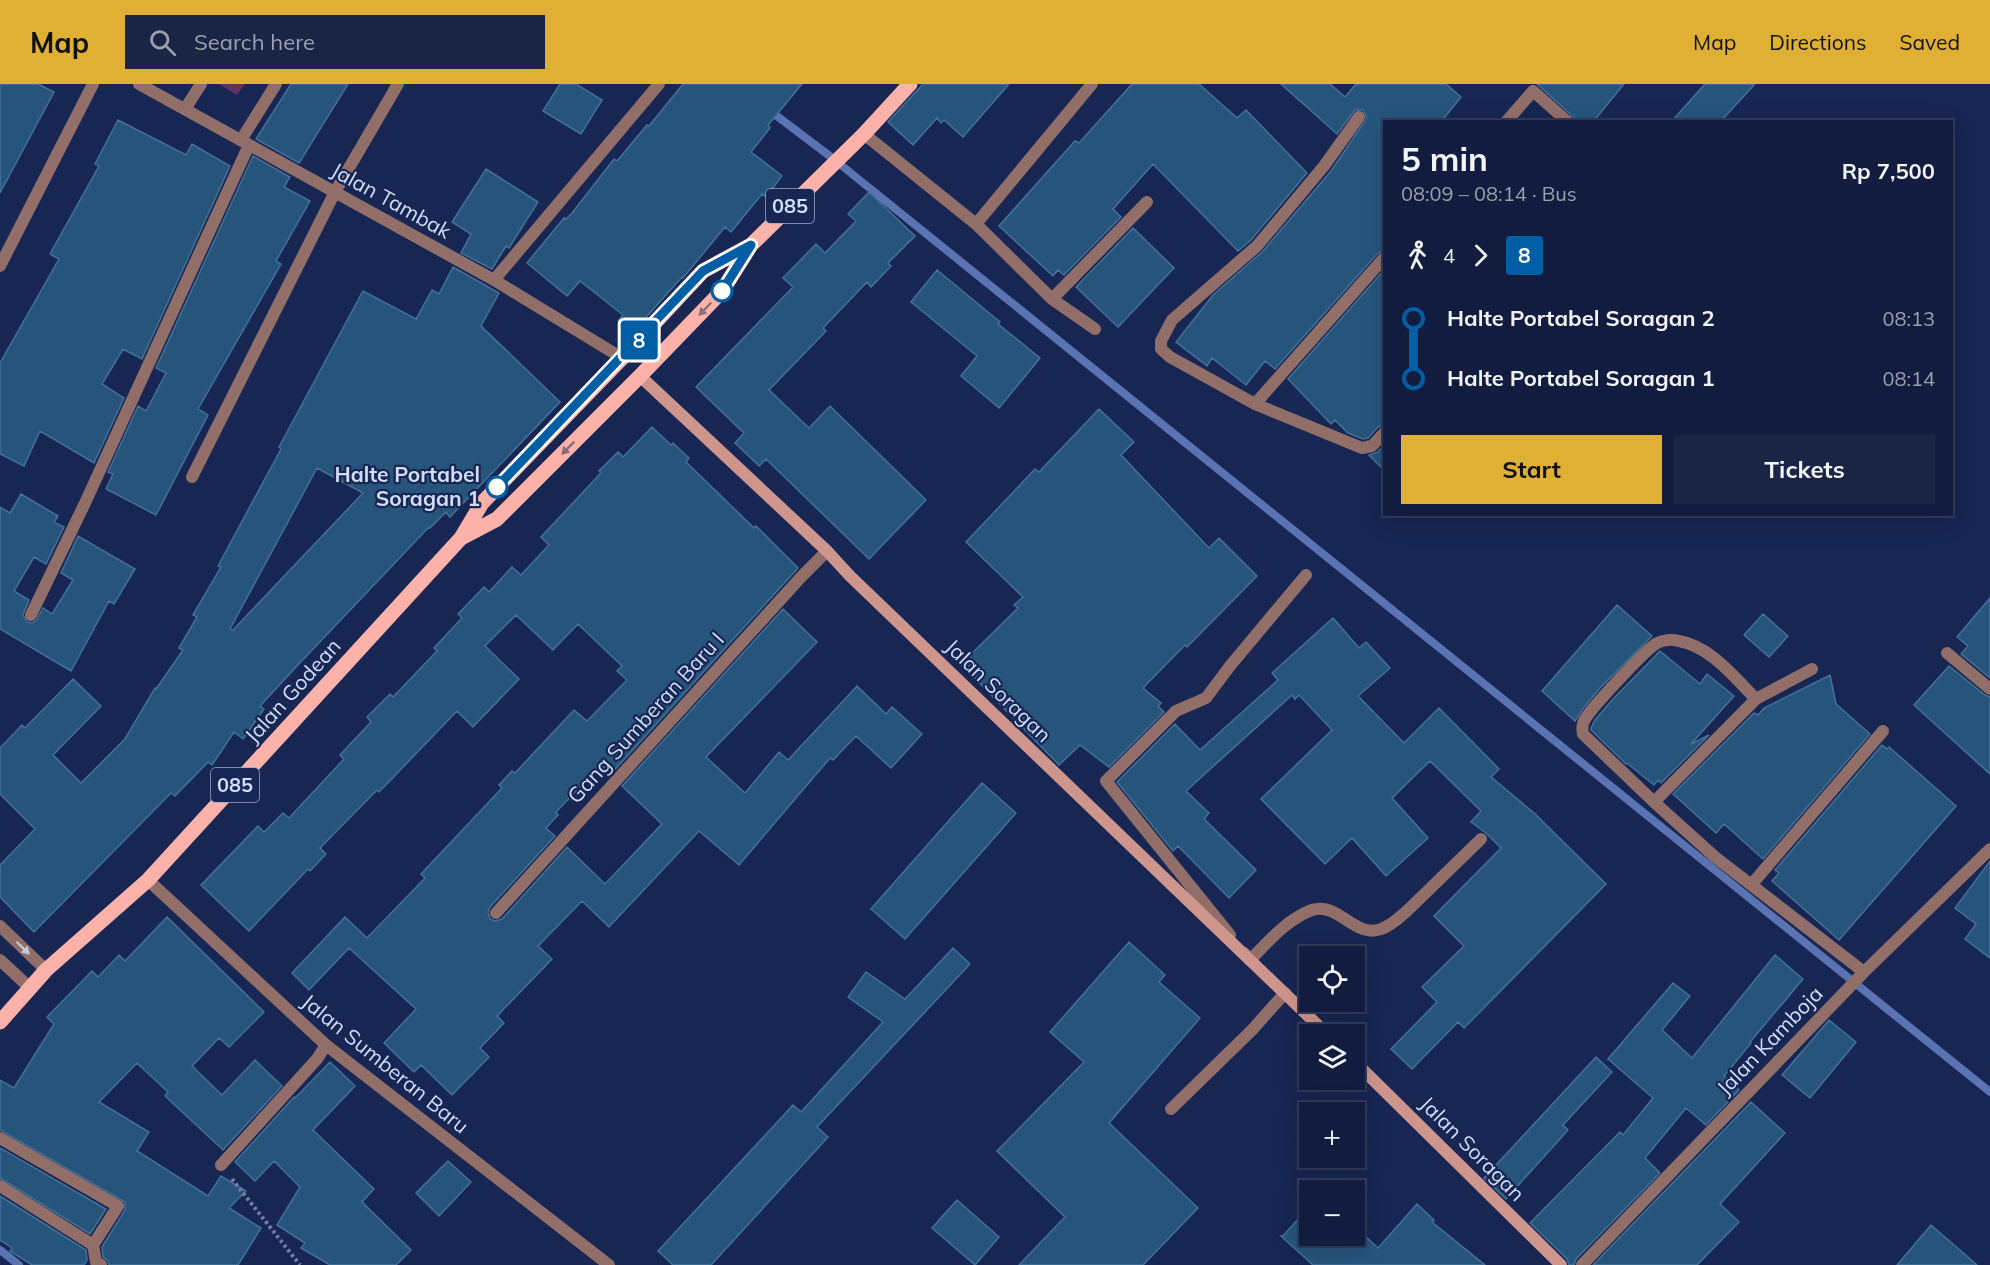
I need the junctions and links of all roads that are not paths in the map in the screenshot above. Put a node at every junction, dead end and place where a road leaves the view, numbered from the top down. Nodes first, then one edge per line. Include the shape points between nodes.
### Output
1 (93, 84) edge
2 (139, 84) edge
3 (201, 84) edge
4 (276, 84) edge
5 (398, 84) edge
6 (659, 84) edge
7 (910, 84) edge
8 (1092, 84) edge
9 (1529, 87) edge
10 (185, 109) junction
11 (1359, 117) dead end
12 (1507, 120) edge
13 (1566, 120) edge
14 (859, 139) junction
15 (245, 142) junction
16 (335, 192) junction
17 (1147, 202) dead end
18 (976, 224) junction
19 (751, 245) junction
20 (1383, 259) edge
21 (0, 266) edge
22 (494, 280) junction
23 (1052, 299) junction
24 (1095, 329) dead end
25 (622, 358) junction
26 (640, 376) junction
27 (1255, 404) junction
28 (1383, 434) edge
29 (192, 477) dead end
30 (461, 538) junction
31 (827, 551) junction
32 (1306, 575) dead end
33 (31, 615) dead end
34 (1947, 653) dead end
35 (1812, 669) dead end
36 (1990, 689) edge
37 (1756, 699) junction
38 (1883, 731) dead end
39 (1654, 802) junction
40 (1481, 839) dead end
41 (1990, 849) edge
42 (148, 880) junction
43 (1752, 884) junction
44 (496, 912) dead end
45 (0, 926) edge
46 (0, 960) edge
47 (1250, 960) junction
48 (46, 970) junction
49 (1860, 976) junction
50 (30, 988) junction
51 (1285, 993) junction
52 (0, 1022) edge
53 (1317, 1024) edge
54 (326, 1045) junction
55 (1365, 1072) edge
56 (1171, 1109) dead end
57 (0, 1138) edge
58 (221, 1166) road end
59 (0, 1186) edge
60 (93, 1245) junction
61 (101, 1265) edge
62 (609, 1265) edge
63 (1561, 1265) edge
64 (1582, 1265) edge

1 - 21 street
2 - 10 street, Jalan Tambak
3 - 10 street
4 - 15 street
5 - 16 street
6 - 22 street
7 - 14 main road
8 - 18 street
9 - 12 street
9 - 13 street
10 - 15 street, Jalan Tambak
11 - 27 street via 1257,246 1172,320 1161,341 1161,349 1170,357
14 - 18 street
14 - 19 main road, 085
15 - 16 street, Jalan Tambak
15 - 33 street via 90,492
16 - 22 street, Jalan Tambak
16 - 29 street
17 - 23 street
18 - 23 street
19 - 25 main road, Jalan Godean / 085 via 703,271
19 -> 26 main road, Jalan Godean via 722,291
20 - 27 street
22 - 25 street, Jalan Tambak
23 - 24 street
25 - 30 main road, Jalan Godean / 085 via 482,503
26 -> 30 main road, Jalan Godean via 497,519
26 - 31 street, Jalan Soragan
27 - 28 street via 1362,448 1372,446
30 - 42 main road, Jalan Godean / 085
31 - 44 street, Gang Sumberan Baru I
31 - 47 street, Jalan Soragan
32 - 47 street via 1206,698 1176,711 1106,782
34 - 36 street
35 - 37 street
37 - 39 street
37 - 39 street via 1728,670 1695,646 1681,641 1658,642 1644,655 1591,710 1582,729 1585,738
38 - 43 street
39 - 43 street via 1715,857
40 - 47 street via 1396,921 1381,930 1364,931 1326,909 1313,910 1280,930
41 - 49 street, Jalan Kamboja
42 - 48 main road, Jalan Godean / 085
42 - 54 street, Jalan Sumberan Baru
43 - 49 street
45 -> 48 street
46 - 50 street
47 - 51 street, Jalan Soragan
48 - 50 main road, Jalan Godean / 085
49 - 64 street, Jalan Kamboja
50 - 52 main road, Jalan Godean / 085
51 - 53 street, Jalan Soragan
51 - 56 street
54 - 58 street
54 - 62 street, Jalan Sumberan Baru
55 - 63 street, Jalan Soragan
57 - 60 street via 118,1206
59 - 60 street
60 - 61 street via 96,1262

